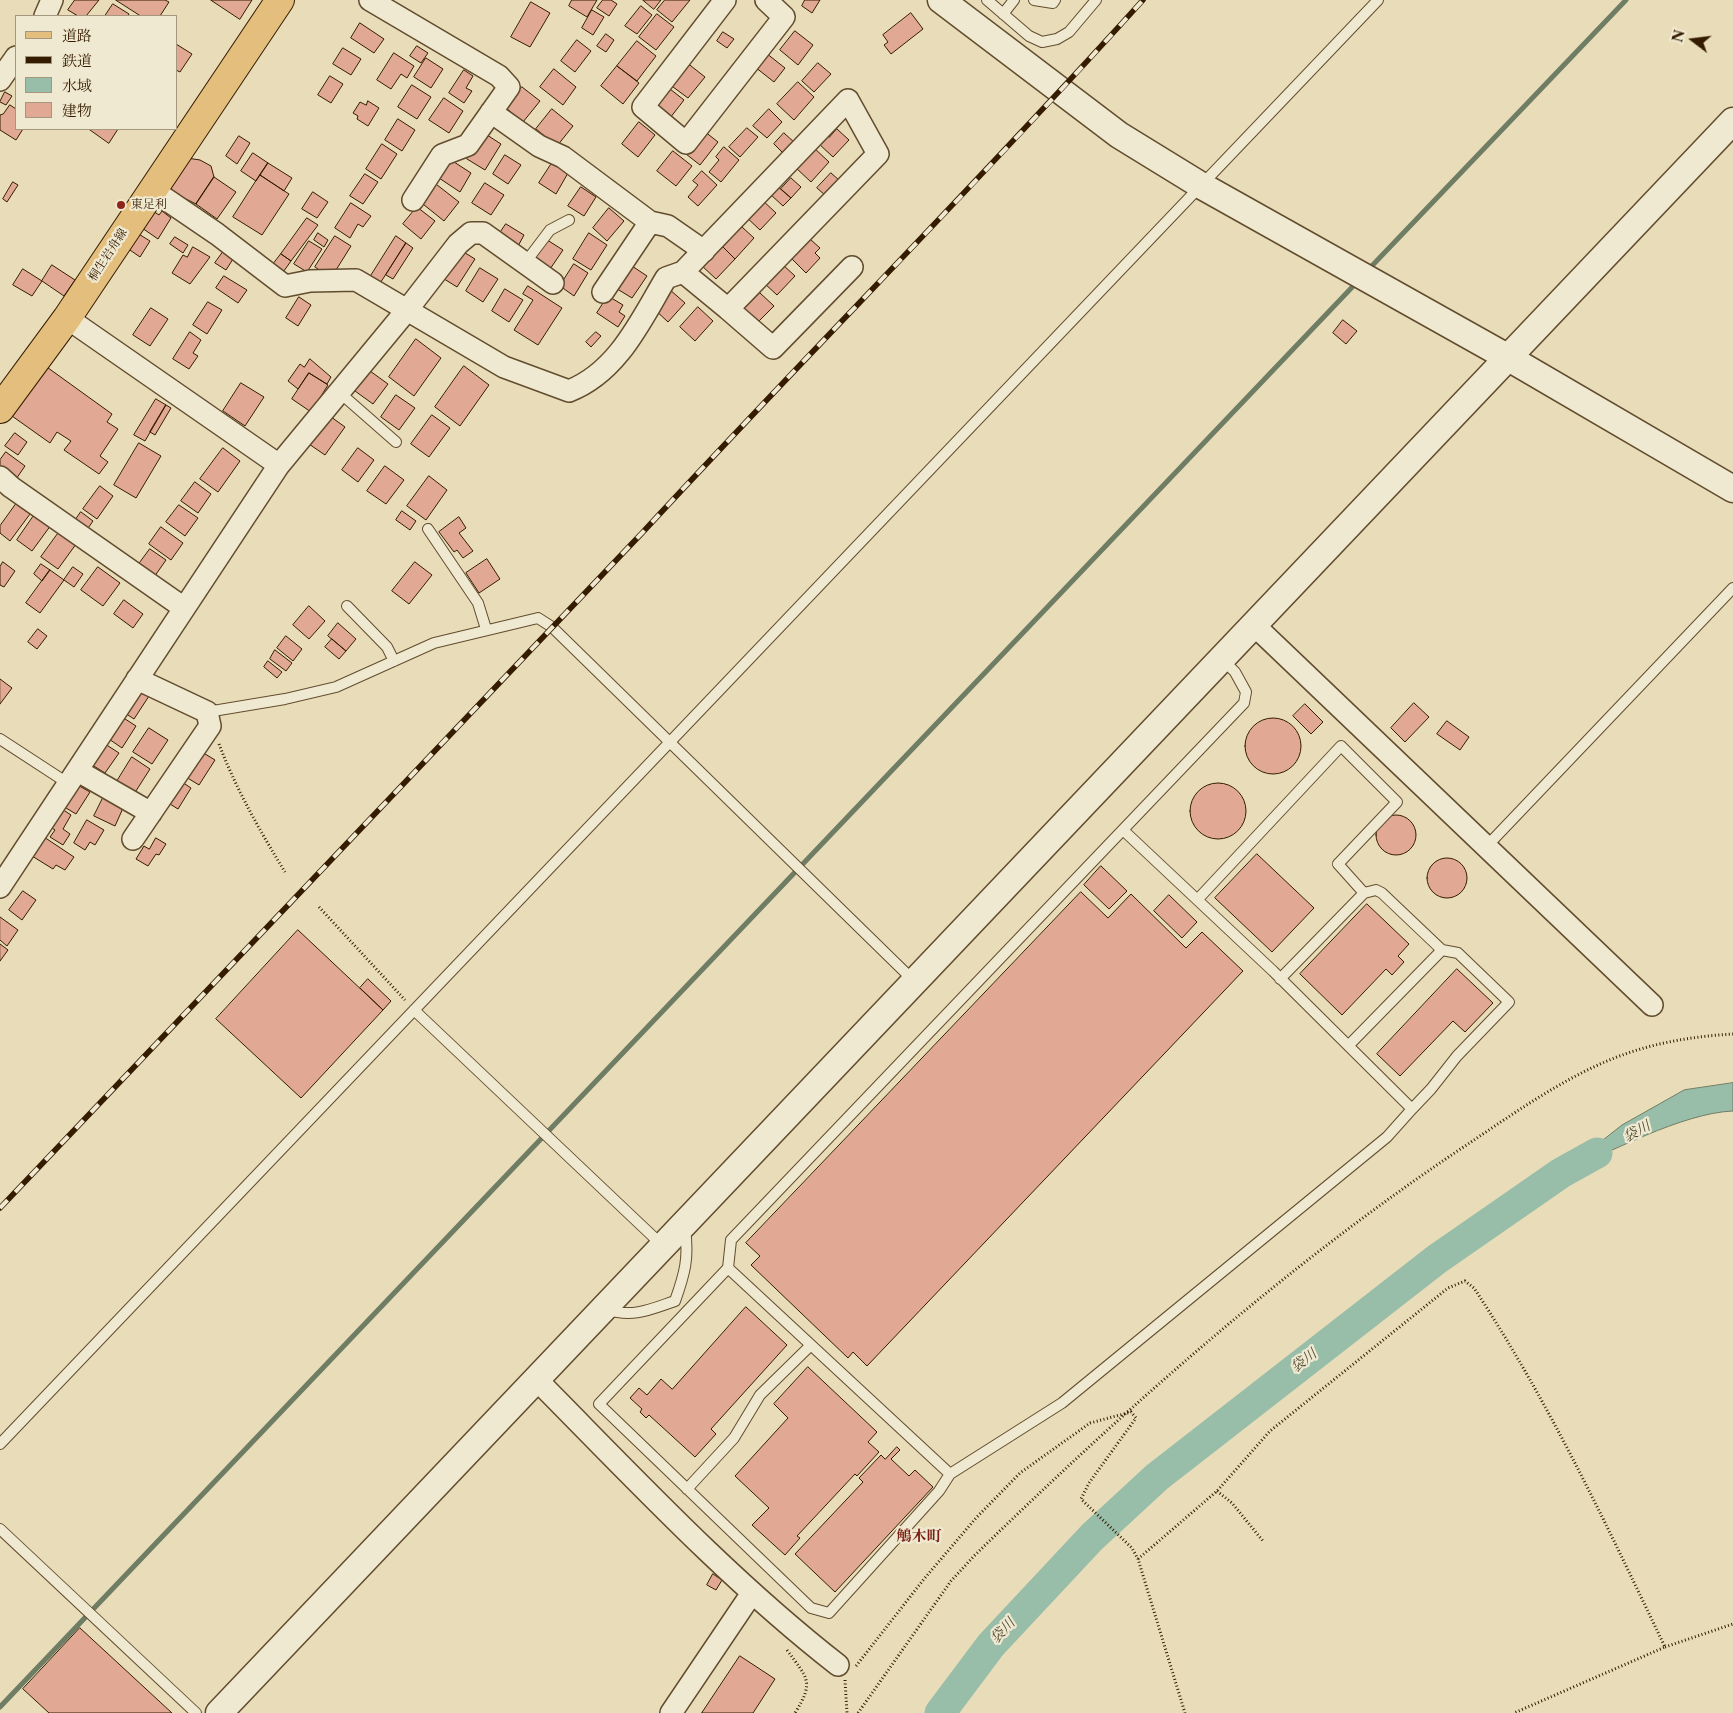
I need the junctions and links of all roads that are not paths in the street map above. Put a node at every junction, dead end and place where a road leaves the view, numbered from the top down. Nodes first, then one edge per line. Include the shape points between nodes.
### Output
1 (280, 0) edge
2 (370, 0) edge
3 (725, 0) edge
4 (766, 0) edge
5 (941, 0) edge
6 (987, 0) edge
7 (1014, 0) edge
8 (1034, 0) edge
9 (1055, 0) edge
10 (1096, 0) edge
11 (1378, 0) edge
12 (1003, 14) junction
13 (15, 58) edge
14 (0, 80) edge
15 (491, 112) junction
16 (1733, 121) edge
17 (1202, 186) junction
18 (151, 189) junction
19 (412, 200) dead end
20 (569, 220) dead end
21 (650, 222) junction
22 (704, 251) junction
23 (525, 263) junction
24 (852, 267) dead end
25 (683, 272) junction
26 (553, 283) dead end
27 (602, 292) dead end
28 (728, 309) junction
29 (407, 310) junction
30 (67, 318) junction
31 (1507, 357) junction
32 (339, 392) junction
33 (0, 409) edge
34 (396, 442) dead end
35 (280, 465) junction
36 (0, 477) edge
37 (1733, 488) edge
38 (428, 529) dead end
39 (1733, 588) edge
40 (347, 606) dead end
41 (184, 608) junction
42 (1253, 624) junction
43 (486, 629) junction
44 (1221, 658) junction
45 (394, 661) junction
46 (137, 679) junction
47 (208, 718) junction
48 (0, 738) edge
49 (669, 742) junction
50 (73, 777) junction
51 (151, 813) junction
52 (1123, 830) junction
53 (133, 839) dead end
54 (1486, 848) junction
55 (0, 887) edge
56 (1364, 893) junction
57 (1198, 899) junction
58 (1442, 950) junction
59 (1280, 978) junction
60 (914, 981) junction
61 (1652, 1005) dead end
62 (414, 1010) junction
63 (1349, 1045) junction
64 (1412, 1109) junction
65 (685, 1225) junction
66 (664, 1247) junction
67 (728, 1268) junction
68 (675, 1301) junction
69 (604, 1310) junction
70 (688, 1313) junction
71 (810, 1345) junction
72 (537, 1380) junction
73 (0, 1444) edge
74 (950, 1474) junction
75 (687, 1490) junction
76 (0, 1529) edge
77 (752, 1593) junction
78 (841, 1669) road end
79 (196, 1713) edge
80 (219, 1713) edge
81 (671, 1713) edge

1 - 18 main road, 桐生岩舟線
2 - 15 street via 498,76 509,87
3 - 4 street via 643,108 686,143 784,17
5 - 17 street via 1119,135
6 - 12 lane
7 - 12 lane
8 - 9 lane via 1045,3
10 - 12 lane via 1069,32 1042,42 1029,36
11 - 17 lane
13 - 14 street
15 - 19 street via 468,145 442,155
15 - 21 street via 539,146 563,157
16 - 31 street
17 - 31 street
17 - 49 lane
18 - 29 street via 285,286 310,281 356,280
18 - 30 main road, 桐生岩舟線
20 - 23 lane via 550,230
21 - 22 street via 668,226
21 - 27 street
22 - 25 street
22 - 28 street via 848,100 878,154
23 - 26 street
23 - 29 street via 483,233 470,232
24 - 28 street via 773,348
25 - 28 street
25 - 29 street via 666,278 617,357 579,387 569,391 504,367
29 - 32 street
30 - 33 main road, 桐生岩舟線
30 - 35 street
31 - 37 street
31 - 42 street
32 - 34 lane
32 - 35 street
35 - 41 street
36 - 41 street via 11,488
38 - 43 lane via 478,603
39 - 54 lane
40 - 45 lane via 387,647
41 - 46 street
42 - 44 street
42 - 54 street
43 - 45 lane via 434,643
43 - 49 lane via 538,618 544,621
44 - 52 lane via 1235,672 1246,692 1244,703
44 - 60 street
45 - 47 lane via 336,688
46 - 47 street
46 - 50 street
47 - 51 street
48 - 50 lane
49 - 60 lane
49 - 62 lane
50 - 51 street
50 - 55 street
51 - 53 street
52 - 57 lane
52 - 67 lane via 731,1240
54 - 61 street
56 - 57 lane via 1338,864 1397,802 1341,746
56 - 58 lane via 1376,890 1382,893
56 - 59 lane
57 - 59 lane
58 - 63 lane
58 - 64 lane via 1458,953 1509,1002
59 - 63 lane
60 - 65 street
62 - 66 lane
62 - 73 lane
63 - 64 lane
64 - 74 lane via 1387,1137 1062,1403
65 - 66 street
65 - 68 lane via 686,1268
66 - 69 street
67 - 70 lane
67 - 71 lane
68 - 69 lane via 626,1315
68 - 70 lane
69 - 72 street
70 - 75 lane via 599,1404
71 - 74 lane
71 - 75 lane via 760,1395 734,1438
72 - 77 street
72 - 80 street
74 - 75 lane via 939,1491 829,1613 810,1608
76 - 79 lane
77 - 78 street
77 - 81 street

